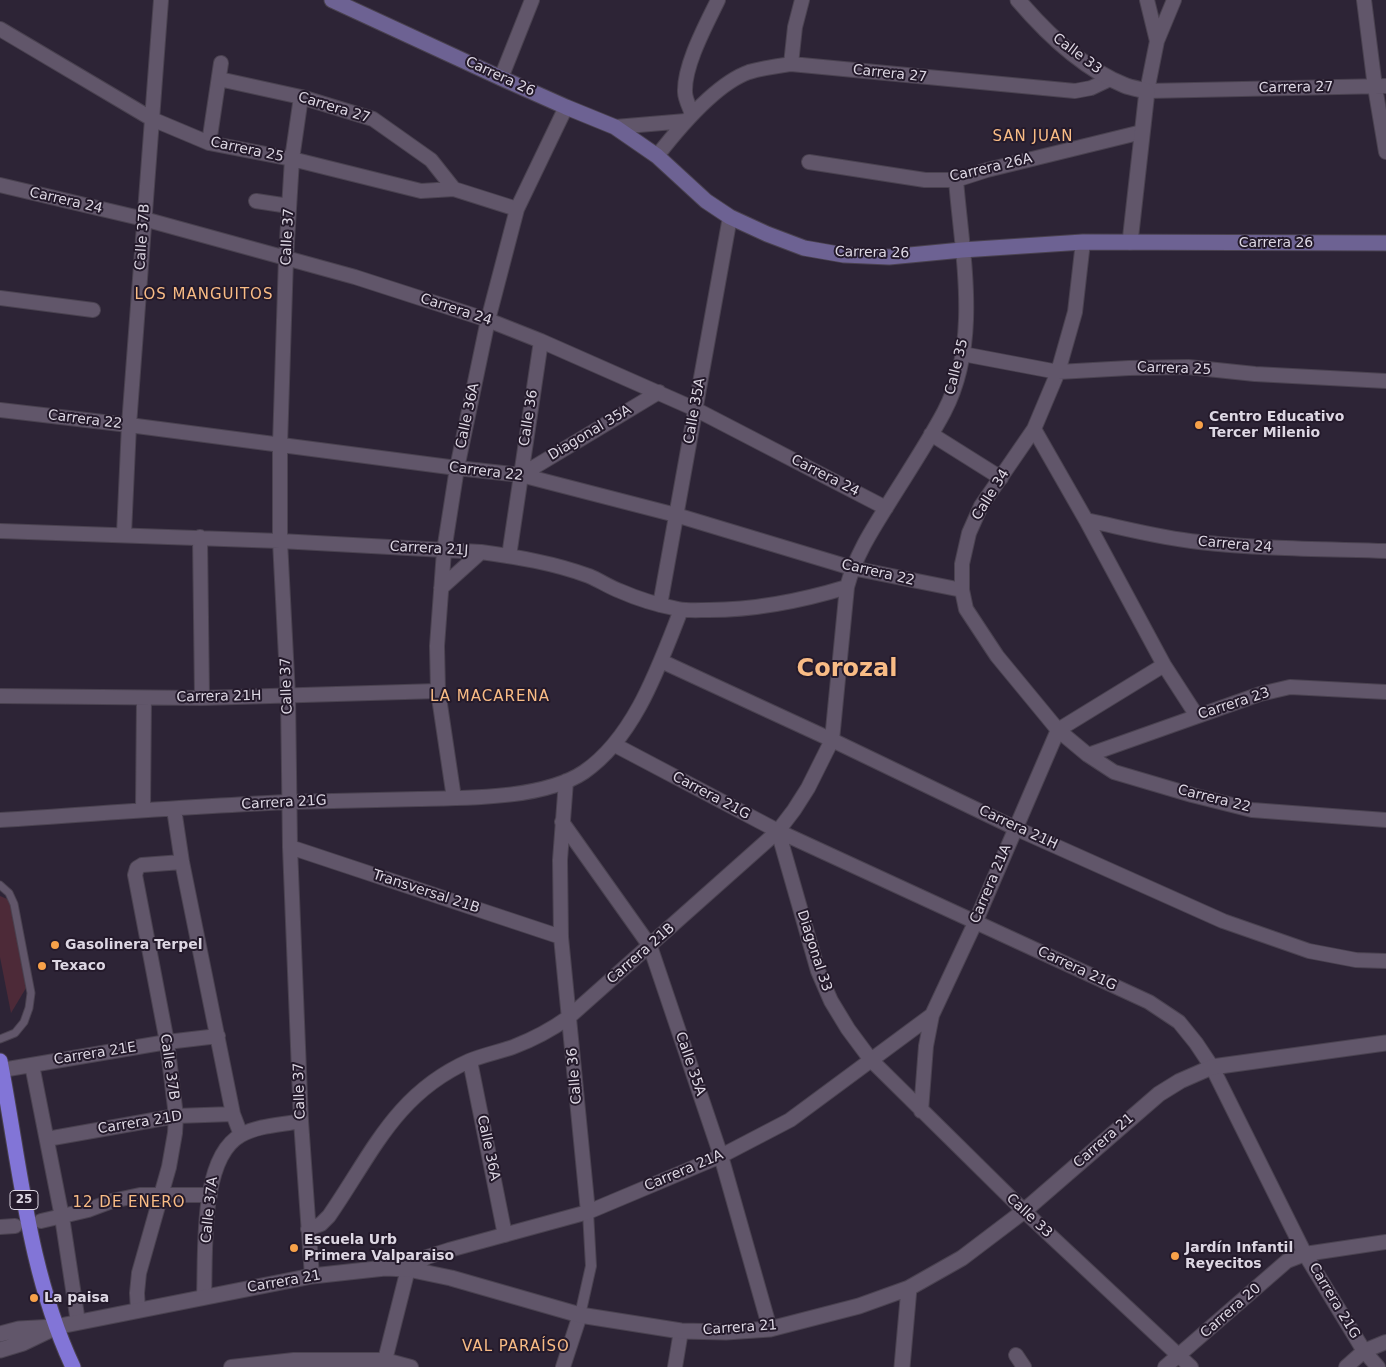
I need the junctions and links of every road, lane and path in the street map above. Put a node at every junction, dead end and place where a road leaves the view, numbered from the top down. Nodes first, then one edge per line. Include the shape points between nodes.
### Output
1 (161, 0) edge
2 (332, 0) edge
3 (532, 0) edge
4 (718, 0) edge
5 (802, 0) edge
6 (1018, 0) edge
7 (1147, 0) edge
8 (1174, 0) edge
9 (1364, 0) edge
10 (0, 32) edge
11 (1157, 41) junction
12 (220, 63) dead end
13 (791, 64) junction
14 (501, 78) junction
15 (218, 79) junction
16 (1110, 79) junction
17 (1380, 87) edge
18 (1147, 91) junction
19 (302, 97) junction
20 (566, 107) junction
21 (689, 118) junction
22 (152, 119) junction
23 (615, 127) junction
24 (1142, 132) junction
25 (209, 142) junction
26 (1386, 152) edge
27 (658, 156) junction
28 (292, 159) junction
29 (809, 162) dead end
30 (956, 180) junction
31 (0, 185) edge
32 (454, 189) junction
33 (256, 201) dead end
34 (289, 206) junction
35 (516, 209) junction
36 (730, 217) junction
37 (144, 219) junction
38 (1083, 242) junction
39 (1130, 242) junction
40 (1386, 243) edge
41 (962, 250) junction
42 (286, 258) junction
43 (0, 298) edge
44 (93, 310) dead end
45 (488, 320) junction
46 (541, 341) junction
47 (963, 354) junction
48 (1058, 372) junction
49 (1386, 381) edge
50 (659, 392) junction
51 (695, 409) junction
52 (0, 410) edge
53 (129, 425) junction
54 (1034, 429) junction
55 (931, 434) junction
56 (280, 445) junction
57 (457, 468) junction
58 (521, 475) junction
59 (1001, 478) junction
60 (886, 508) junction
61 (676, 515) junction
62 (1086, 520) junction
63 (0, 531) edge
64 (124, 534) junction
65 (200, 537) junction
66 (280, 540) junction
67 (444, 551) junction
68 (1386, 551) edge
69 (481, 552) junction
70 (509, 556) junction
71 (852, 568) junction
72 (847, 587) junction
73 (441, 588) junction
74 (962, 590) junction
75 (660, 605) junction
76 (681, 610) junction
77 (661, 661) junction
78 (1164, 665) junction
79 (438, 691) junction
80 (1386, 692) edge
81 (0, 696) edge
82 (288, 696) junction
83 (144, 698) junction
84 (202, 698) junction
85 (1197, 716) junction
86 (1058, 730) junction
87 (832, 740) junction
88 (615, 745) junction
89 (1088, 755) junction
90 (566, 781) junction
91 (454, 798) junction
92 (289, 802) junction
93 (174, 809) junction
94 (144, 810) junction
95 (0, 820) edge
96 (1386, 820) edge
97 (562, 822) junction
98 (1015, 828) junction
99 (778, 831) junction
100 (290, 848) junction
101 (182, 862) junction
102 (0, 885) edge
103 (975, 923) junction
104 (561, 937) junction
105 (650, 946) junction
106 (1386, 961) edge
107 (932, 1015) junction
108 (570, 1017) junction
109 (218, 1036) junction
110 (0, 1039) edge
111 (167, 1042) junction
112 (1386, 1043) edge
113 (871, 1060) junction
114 (470, 1061) junction
115 (32, 1065) junction
116 (1, 1066) edge
117 (1212, 1067) junction
118 (921, 1111) junction
119 (233, 1114) junction
120 (176, 1116) junction
121 (301, 1121) junction
122 (241, 1135) junction
123 (48, 1139) junction
124 (721, 1156) junction
125 (162, 1194) junction
126 (210, 1195) junction
127 (1024, 1211) junction
128 (588, 1212) junction
129 (62, 1216) junction
130 (41, 1221) dead end
131 (15, 1226) dead end
132 (0, 1227) edge
133 (308, 1229) junction
134 (505, 1235) junction
135 (1386, 1242) edge
136 (1305, 1254) junction
137 (408, 1269) junction
138 (312, 1276) junction
139 (909, 1288) junction
140 (204, 1297) junction
141 (138, 1310) junction
142 (580, 1315) junction
143 (78, 1322) junction
144 (55, 1327) junction
145 (770, 1329) junction
146 (681, 1331) junction
147 (0, 1334) edge
148 (1386, 1342) edge
149 (0, 1350) edge
150 (1364, 1351) junction
151 (1016, 1355) dead end
152 (1180, 1355) junction
153 (385, 1360) junction
154 (73, 1367) edge
155 (231, 1367) edge
156 (411, 1367) edge
157 (563, 1367) edge
158 (675, 1367) edge
159 (902, 1367) edge
160 (1024, 1367) edge
161 (1166, 1367) edge
162 (1191, 1367) edge
163 (1346, 1367) edge
164 (1378, 1367) edge

1 - 22 street, Calle 37B
2 - 14 main road, Carrera 26
3 - 14 street
4 - 21 street via 695,50 687,77 684,94
5 - 13 street
6 - 16 street, Calle 33 via 1056,40
7 - 11 street
8 - 11 street
9 - 17 street
10 - 22 street, Carrera 25
11 - 18 street
12 - 15 street
13 - 16 street, Carrera 27 via 1058,91 1091,88
13 - 21 street, Carrera 27 via 748,72 729,82
14 - 20 main road, Carrera 26
15 - 19 street, Carrera 27
15 - 25 street
16 - 18 street, Calle 33
17 - 18 street, Carrera 27
17 - 26 street
18 - 24 street
19 - 28 street, Calle 37
19 - 32 street, Carrera 27 via 373,119 431,160
20 - 23 main road, Carrera 26
20 - 35 street, Calle 36A
21 - 23 street
21 - 27 street, Carrera 27
22 - 25 street, Carrera 25
22 - 37 street, Calle 37B
23 - 27 main road, Carrera 26
24 - 30 street, Carrera 26A
24 - 39 street
25 - 28 street, Carrera 25
27 - 36 main road, Carrera 26 via 706,201
28 - 32 street, Carrera 25 via 421,191
28 - 34 street, Calle 37
29 - 30 street, Carrera 26A via 925,180
30 - 41 street, Calle 35
31 - 37 street, Carrera 24
32 - 35 street, Carrera 25
33 - 34 street
34 - 42 street, Calle 37
35 - 45 street, Calle 36A
36 - 41 main road, Carrera 26 via 804,248 844,255 889,257
36 - 51 street, Calle 35A
37 - 42 street, Carrera 24
37 - 53 street, Calle 37B
38 - 39 main road, Carrera 26
38 - 41 main road, Carrera 26
38 - 48 street, Calle 34 via 1074,312
39 - 40 main road, Carrera 26
41 - 47 street, Calle 35 via 967,294
42 - 45 street, Carrera 24
42 - 56 street, Calle 37
43 - 44 street
45 - 46 street, Carrera 24
45 - 57 street, Calle 36A
46 - 50 street, Carrera 24
46 - 58 street, Calle 36
47 - 48 street, Carrera 25
47 - 55 street, Calle 35 via 955,386
48 - 49 street, Carrera 25 via 1188,367
48 - 54 street, Calle 34
50 - 51 street, Carrera 24
50 - 58 street, Diagonal 35A
51 - 60 street, Carrera 24
51 - 61 street, Calle 35A
52 - 53 street, Carrera 22
53 - 56 street, Carrera 22
53 - 64 street, Calle 37B
54 - 59 street, Calle 34
54 - 62 street
55 - 59 street
55 - 60 street, Calle 35
56 - 57 street, Carrera 22
56 - 66 street, Calle 37
57 - 58 street, Carrera 22
57 - 67 street, Calle 36A
58 - 61 street, Carrera 22
58 - 70 street, Calle 36
59 - 74 street, Calle 34 via 981,506 969,533 962,564
60 - 71 street, Calle 35
61 - 71 street, Carrera 22
61 - 75 street, Calle 35A
62 - 68 street, Carrera 24 via 1199,542 1266,548
62 - 78 street
63 - 64 street, Carrera 21J
64 - 65 street, Carrera 21J
65 - 66 street, Carrera 21J
65 - 84 street
66 - 67 street, Carrera 21J
66 - 82 street, Calle 37
67 - 69 street, Carrera 21J
67 - 73 street, Calle 36A
69 - 70 street, Carrera 21J
69 - 73 street
70 - 75 street, Carrera 21J via 589,576
71 - 72 street, Calle 35
71 - 74 street, Carrera 22
72 - 76 street, Carrera 21J via 808,599 768,606 736,610
72 - 87 street, Carrera 21B
73 - 79 street, Calle 36A
74 - 86 street, Calle 34 via 966,609 979,631
75 - 76 street, Carrera 21J
76 - 77 street
77 - 87 street, Carrera 21H
77 - 88 street via 640,705
78 - 85 street
78 - 86 street
79 - 82 street, Carrera 21H
79 - 91 street, Calle 36A
80 - 85 street, Carrera 23 via 1290,687
81 - 83 street, Carrera 21H
82 - 84 street, Carrera 21H
82 - 92 street, Calle 37
83 - 84 street, Carrera 21H
83 - 94 street
85 - 89 street, Carrera 23
86 - 89 street, Carrera 22
86 - 98 street, Carrera 21A
87 - 98 street, Carrera 21H
87 - 99 street, Carrera 21B via 808,788
88 - 90 street via 582,774
88 - 99 street, Carrera 21G
89 - 96 street, Carrera 22 via 1114,772 1252,810
90 - 91 street, Carrera 21G via 534,791
90 - 97 street, Calle 36
91 - 92 street, Carrera 21G
92 - 93 street, Carrera 21G
92 - 100 street, Calle 37
93 - 94 street, Carrera 21G
93 - 101 street
94 - 95 street, Carrera 21G
97 - 104 street, Calle 36
97 - 105 street, Calle 35A
98 - 103 street, Carrera 21A
98 - 106 street, Carrera 21H via 1223,921 1308,951 1356,960
99 - 103 street, Carrera 21G
99 - 105 street, Carrera 21B
99 - 113 street, Diagonal 33 via 818,971 831,1001
100 - 104 street, Transversal 21B
100 - 121 street, Calle 37
101 - 109 street
101 - 111 street, Calle 37B via 142,865 135,875
102 - 110 lane via 14,904 31,993 24,1022 15,1033
103 - 107 street, Carrera 21A
103 - 117 street, Carrera 21G via 1149,1002 1179,1022
104 - 108 street, Calle 36
105 - 108 street, Carrera 21B
105 - 124 street, Calle 35A
107 - 113 street, Carrera 21A
107 - 118 street, Carrera 21A
108 - 114 street, Carrera 21B via 531,1040
108 - 128 street, Calle 36
109 - 111 street, Carrera 21E
109 - 119 street
111 - 115 street, Carrera 21E
111 - 120 street, Calle 37B
112 - 117 street, Carrera 21
113 - 118 street, Calle 33
113 - 124 street, Carrera 21A via 790,1120
114 - 133 street, Carrera 21B via 442,1076 404,1107 371,1150 330,1216
114 - 134 street, Calle 36A
115 - 116 street, Carrera 21E
115 - 123 street
116 - 144 highway, 25 via 30,1229
117 - 127 street, Carrera 21 via 1159,1094
117 - 136 street, Carrera 21G
118 - 127 street, Calle 33
119 - 120 street, Carrera 21D
119 - 122 street
120 - 123 street, Carrera 21D
120 - 125 street, Calle 37B
121 - 122 street, Calle 37A via 257,1128
121 - 133 street, Calle 37
122 - 126 street, Calle 37A via 220,1156
123 - 129 street
124 - 128 street, Carrera 21A
124 - 145 street, Calle 35A
125 - 126 street
125 - 129 street via 140,1195
125 - 141 street, Calle 37B via 139,1273
126 - 140 street, Calle 37A
127 - 139 street, Carrera 21 via 962,1258
127 - 152 street, Calle 33
128 - 134 street, Carrera 21A
128 - 142 street, Calle 36 via 591,1266
129 - 130 street
129 - 143 street
131 - 132 street
133 - 138 street, Calle 37
134 - 137 street, Carrera 21A via 427,1257
135 - 136 street, Carrera 20
136 - 150 street, Carrera 21G
136 - 152 street, Carrera 20 via 1287,1261
137 - 138 street, Carrera 21
137 - 142 street, Carrera 21 via 484,1286
137 - 153 street
138 - 140 street, Carrera 21
139 - 145 street, Carrera 21 via 859,1306
139 - 159 street
140 - 141 street, Carrera 21
141 - 143 street, Carrera 21
142 - 146 street, Carrera 21
142 - 157 street, Calle 36
143 - 144 street, Carrera 21
144 - 147 street via 19,1329
144 - 149 street
144 - 154 highway, 25
145 - 146 street, Carrera 21
146 - 158 street
148 - 150 street
150 - 163 street
150 - 164 street, Carrera 21G
151 - 160 street
152 - 161 street, Carrera 20
152 - 162 street, Calle 33
153 - 155 street via 294,1360
153 - 156 street

